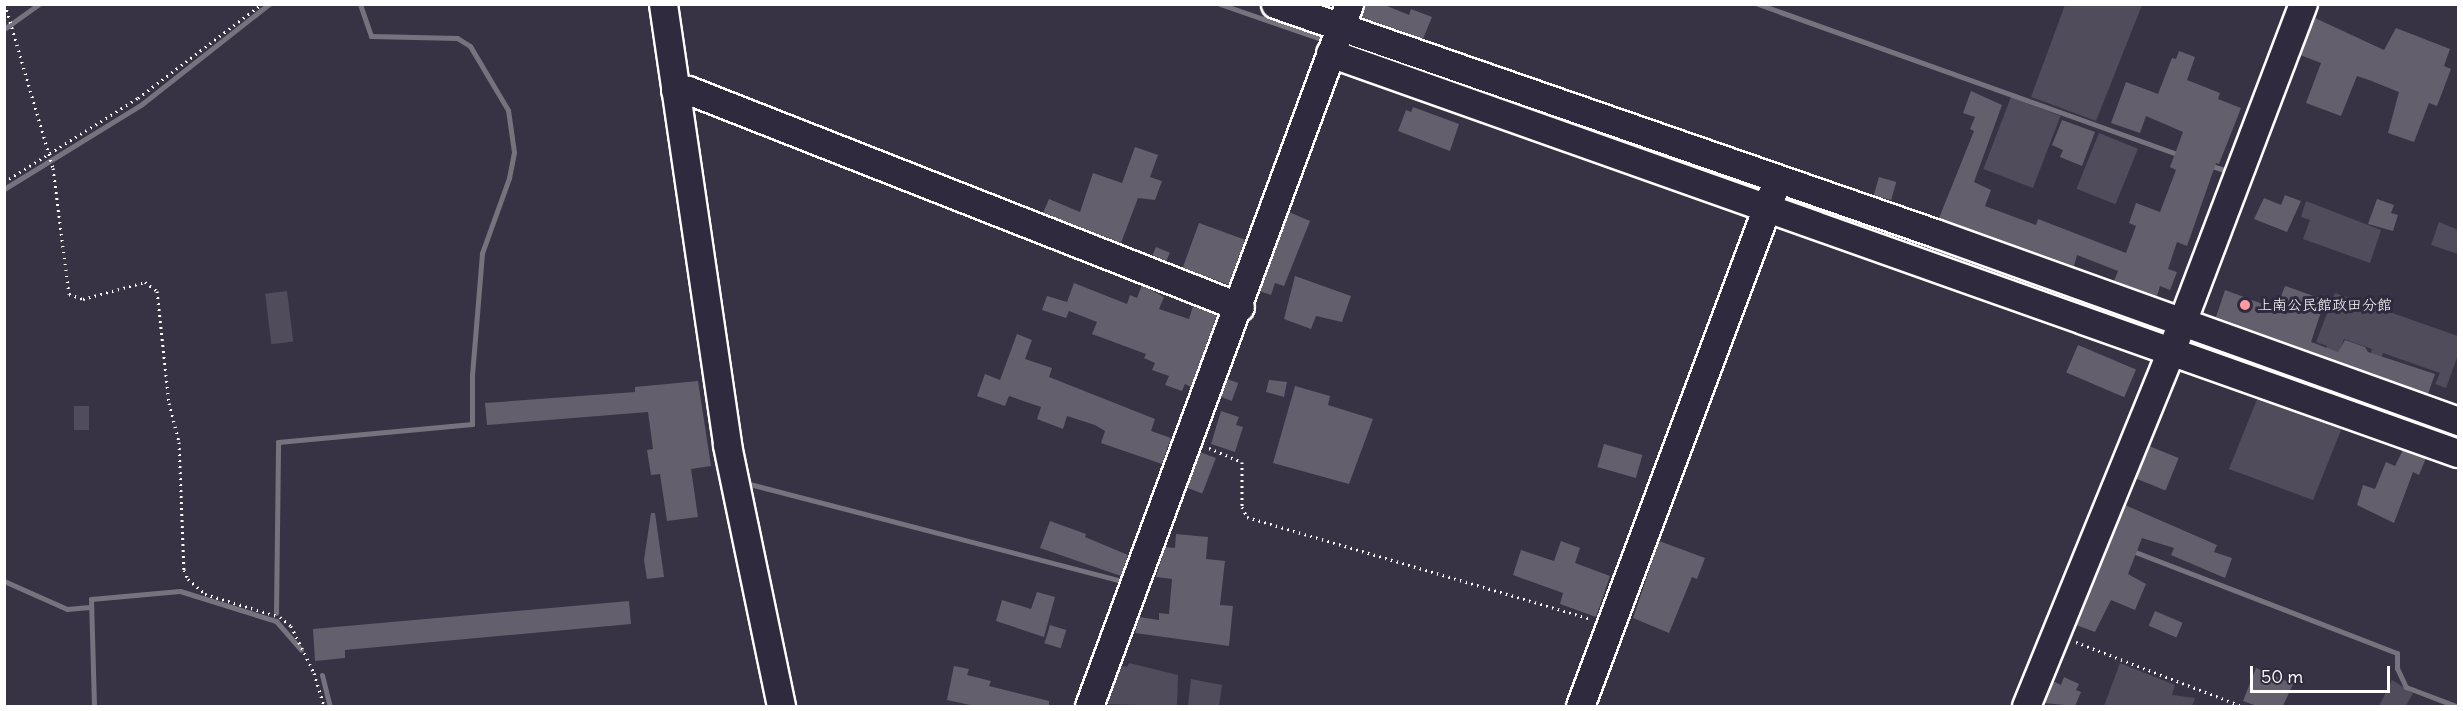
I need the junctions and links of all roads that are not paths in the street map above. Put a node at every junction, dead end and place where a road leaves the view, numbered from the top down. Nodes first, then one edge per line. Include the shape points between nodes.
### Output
1 (663, 4) edge
2 (1275, 4) edge
3 (2303, 4) edge
4 (1347, 23) edge
5 (1336, 55) junction
6 (679, 90) junction
7 (1772, 195) junction
8 (1240, 307) junction
9 (2175, 338) junction
10 (2458, 421) edge
11 (2458, 453) edge
12 (781, 706) edge
13 (1089, 706) edge
14 (1580, 706) edge
15 (2026, 706) edge

1 - 6 street
2 - 4 street
3 - 9 street
4 - 5 street
4 - 7 street
5 - 7 street
5 - 8 street
6 - 8 street
6 - 12 street via 727,445
7 - 9 street
7 - 14 street
8 - 13 street
9 - 10 street
9 - 11 street
9 - 15 street

